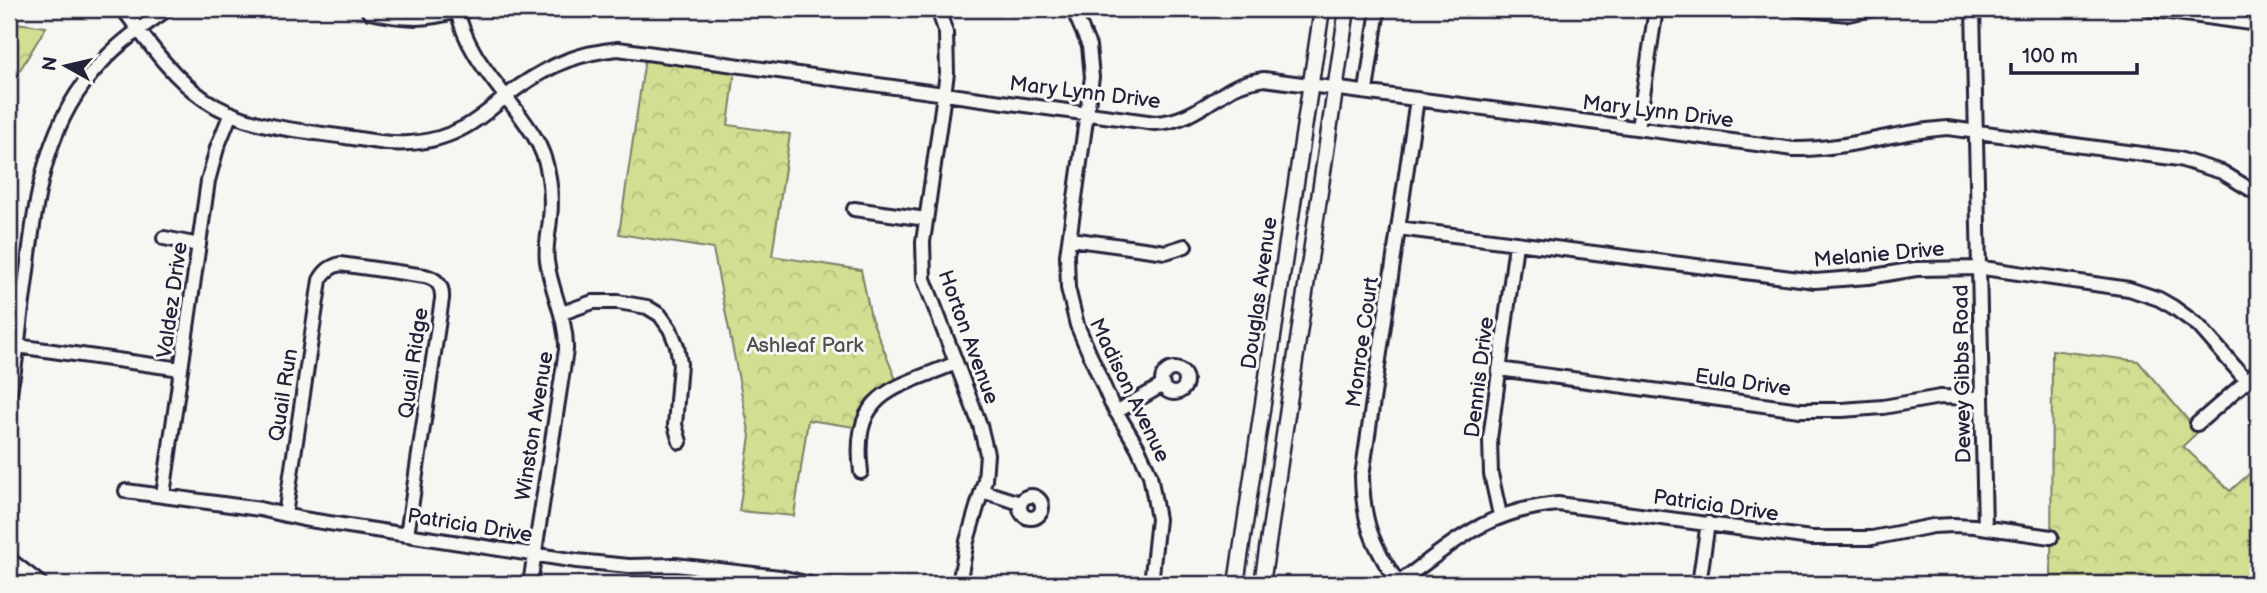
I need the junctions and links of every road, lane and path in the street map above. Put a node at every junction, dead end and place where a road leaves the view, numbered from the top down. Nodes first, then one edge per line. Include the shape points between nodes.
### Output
1 (123, 9) edge
2 (168, 9) edge
3 (938, 9) edge
4 (1073, 9) edge
5 (1322, 9) edge
6 (1347, 9) edge
7 (1378, 9) edge
8 (1656, 9) edge
9 (1797, 9) edge
10 (1874, 9) edge
11 (1973, 9) edge
12 (2148, 9) edge
13 (457, 10) edge
14 (369, 12) dead end
15 (2258, 24) edge
16 (139, 30) junction
17 (1311, 85) junction
18 (1335, 88) junction
19 (1366, 91) junction
20 (944, 94) junction
21 (506, 97) junction
22 (1417, 99) junction
23 (231, 113) junction
24 (1087, 114) junction
25 (1638, 128) junction
26 (1976, 132) junction
27 (2258, 194) edge
28 (854, 209) dead end
29 (926, 219) junction
30 (1398, 228) junction
31 (164, 238) dead end
32 (1070, 239) junction
33 (1516, 244) junction
34 (199, 245) junction
35 (1185, 246) dead end
36 (1979, 268) junction
37 (320, 281) joint
38 (562, 313) junction
39 (17, 346) junction
40 (956, 363) junction
41 (181, 369) junction
42 (1499, 369) junction
43 (2258, 371) edge
44 (2247, 381) junction
45 (1163, 385) dead end
46 (9, 394) edge
47 (1982, 398) junction
48 (1116, 412) junction
49 (2197, 424) dead end
50 (680, 442) dead end
51 (861, 472) dead end
52 (125, 491) dead end
53 (982, 491) junction
54 (163, 495) junction
55 (1020, 503) dead end
56 (285, 514) junction
57 (1500, 515) junction
58 (1708, 523) junction
59 (1985, 527) junction
60 (407, 535) junction
61 (2051, 537) dead end
62 (534, 555) junction
63 (9, 559) edge
64 (41, 584) edge
65 (530, 584) edge
66 (810, 584) edge
67 (959, 584) edge
68 (1152, 584) edge
69 (1237, 584) edge
70 (1262, 584) edge
71 (1398, 584) edge
72 (1699, 584) edge

1 - 16 street, Mary Lynn Drive
2 - 16 street
3 - 20 street, Horton Avenue via 946,33
4 - 24 street, Madison Avenue via 1090,46
5 - 17 main road, Douglas Avenue
6 - 18 main road
7 - 19 street
8 - 25 street
9 - 10 street via 1848,14
11 - 26 street, Dewey Gibbs Road
12 - 15 street
13 - 14 street via 423,19
13 - 21 street, Winston Avenue via 469,46
16 - 23 street, Mary Lynn Drive via 191,89
16 - 39 street via 87,79 62,118 48,152
17 - 18 street, Mary Lynn Drive
17 - 24 street, Mary Lynn Drive via 1264,79 1247,82 1180,120 1164,123
17 - 69 main road, Douglas Avenue
18 - 19 street, Mary Lynn Drive
18 - 70 main road
19 - 22 street, Mary Lynn Drive
20 - 21 street, Mary Lynn Drive via 618,49 563,61
20 - 24 street, Mary Lynn Drive
20 - 29 street, Horton Avenue
21 - 23 street, Mary Lynn Drive via 464,128 410,143 274,127
21 - 38 street, Winston Avenue via 534,136 550,180 547,258
22 - 25 street, Mary Lynn Drive
22 - 30 street, Monroe Court
23 - 34 street, Valdez Drive via 208,181
24 - 32 street, Madison Avenue
25 - 26 street, Mary Lynn Drive via 1794,149 1841,146 1918,130
26 - 27 street, Mary Lynn Drive via 2179,159 2222,172
26 - 36 street, Dewey Gibbs Road
28 - 29 street
29 - 40 street, Horton Avenue via 924,279
30 - 33 street, Melanie Drive
30 - 71 street, Monroe Court via 1362,476 1371,536
31 - 34 street
32 - 35 street via 1166,252
32 - 48 street, Madison Avenue via 1070,304
33 - 36 street, Melanie Drive via 1815,281 1916,269
33 - 42 street, Dennis Drive
34 - 41 street, Valdez Drive
36 - 44 street, Melanie Drive via 2129,289 2159,299 2199,326
36 - 47 street, Dewey Gibbs Road
37 - 56 street, Quail Run
37 - 60 street, Quail Ridge via 327,270 340,264 432,278 442,291
38 - 50 street via 593,302 609,302 647,307 660,315 677,346 680,364 675,425
38 - 62 street, Winston Avenue via 566,350
39 - 41 street
39 - 46 street
40 - 51 street via 888,392 872,405 861,428
40 - 53 street, Horton Avenue via 986,444
41 - 54 street, Valdez Drive
42 - 47 street, Eula Drive via 1800,410 1842,411 1940,397
42 - 57 street, Dennis Drive via 1489,463
43 - 44 street
44 - 49 street
45 - 48 street
47 - 59 street, Dewey Gibbs Road
48 - 68 street, Madison Avenue via 1145,461 1154,489 1158,519
52 - 54 street, Patricia Drive
53 - 55 street
53 - 67 street, Horton Avenue
54 - 56 street, Patricia Drive
56 - 60 street, Patricia Drive
57 - 58 street, Patricia Drive via 1558,504
57 - 71 street, Patricia Drive via 1470,530
58 - 59 street, Patricia Drive via 1850,539 1933,526
58 - 72 street
59 - 61 street, Patricia Drive
60 - 62 street, Patricia Drive
62 - 65 street, Winston Avenue
62 - 66 street, Patricia Drive via 629,566 675,565
63 - 64 street

